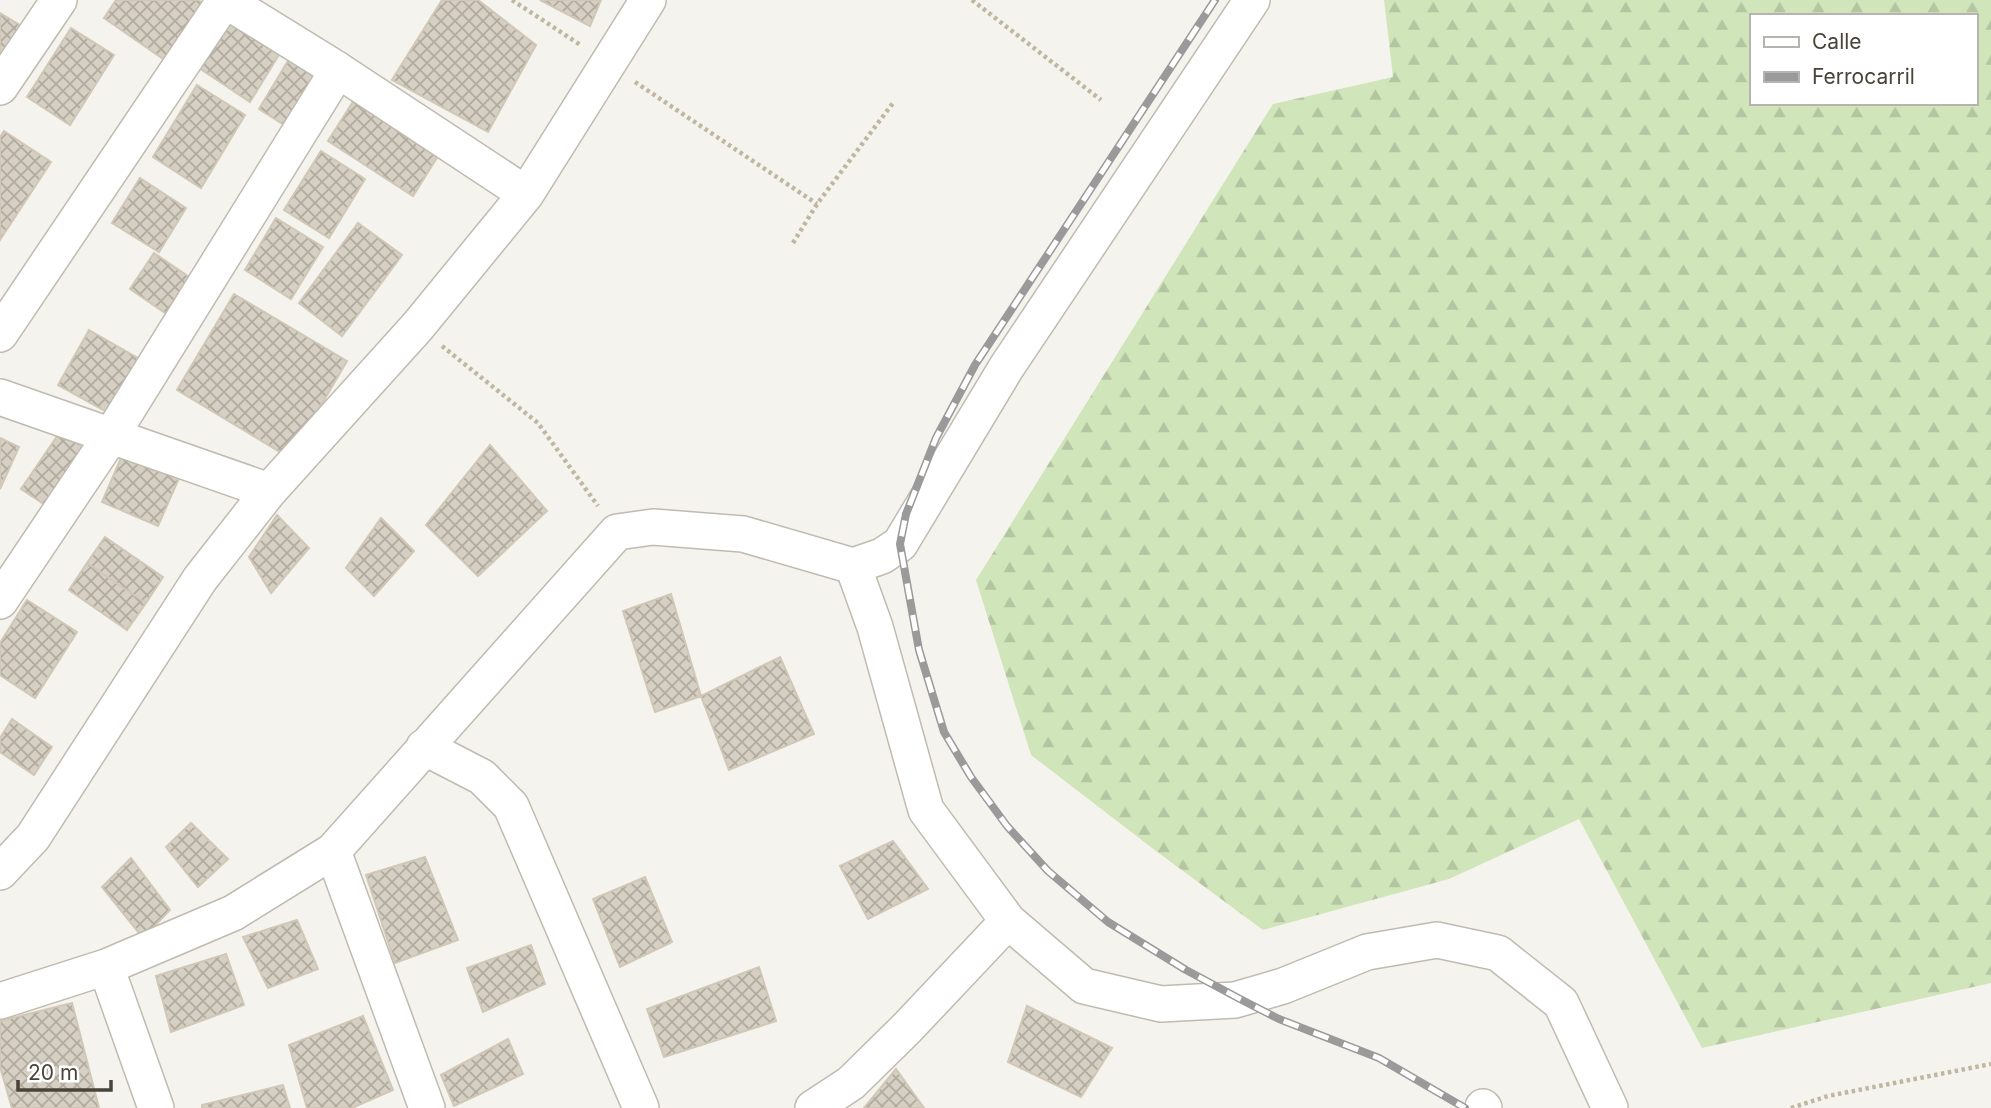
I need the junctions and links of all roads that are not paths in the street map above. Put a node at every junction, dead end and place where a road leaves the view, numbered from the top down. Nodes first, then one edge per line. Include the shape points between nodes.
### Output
1 (59, 0) edge
2 (225, 0) edge
3 (648, 0) edge
4 (1252, 0) edge
5 (338, 70) junction
6 (0, 87) edge
7 (526, 194) junction
8 (0, 334) edge
9 (0, 397) edge
10 (111, 436) junction
11 (269, 491) junction
12 (853, 566) junction
13 (0, 601) edge
14 (424, 747) junction
15 (333, 850) junction
16 (0, 872) edge
17 (1008, 920) junction
18 (106, 967) junction
19 (0, 1001) edge
20 (156, 1108) edge
21 (427, 1108) edge
22 (641, 1108) edge
23 (813, 1108) edge
24 (1610, 1108) edge

1 - 6 street
2 - 5 street
2 - 8 street
3 - 7 street
4 - 12 street via 1006,368 900,544
5 - 7 street
5 - 10 street
7 - 11 street via 418,326
9 - 10 street
10 - 11 street
10 - 13 street
11 - 16 street via 200,579 33,837
12 - 14 street via 743,534 653,527 617,532
12 - 17 street via 875,626 926,810
14 - 15 street
14 - 22 street via 482,777 511,806
15 - 18 street via 233,913
15 - 21 street
17 - 23 street via 851,1083
17 - 24 street via 1084,986 1161,1004 1241,999 1367,952 1437,940 1498,953 1561,1003
18 - 19 street
18 - 20 street

